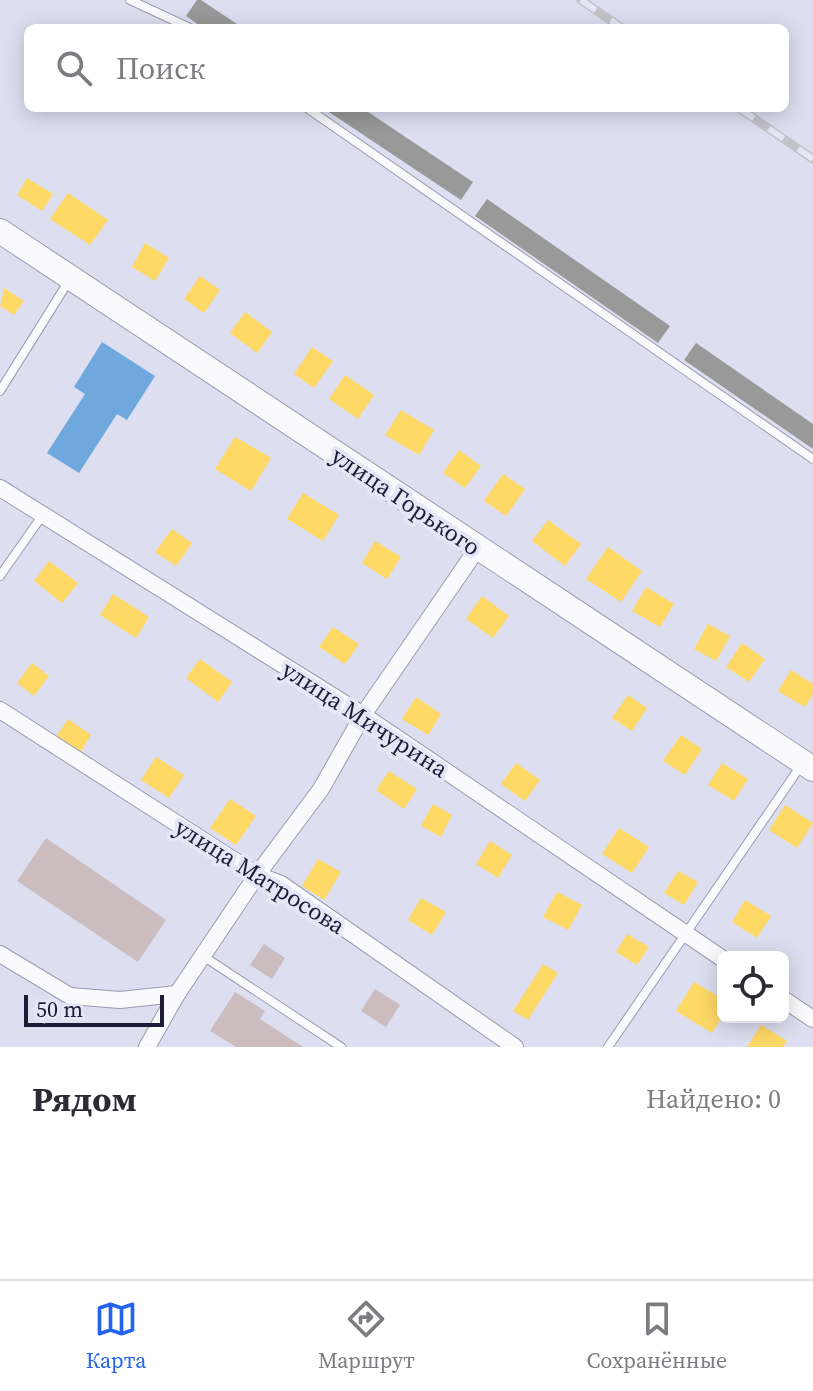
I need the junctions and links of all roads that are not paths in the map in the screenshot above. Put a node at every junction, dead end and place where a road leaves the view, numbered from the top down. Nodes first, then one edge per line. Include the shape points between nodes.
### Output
1 (130, 0) edge
2 (181, 24) edge
3 (313, 112) edge
4 (0, 231) edge
5 (71, 278) junction
6 (0, 391) edge
7 (813, 459) edge
8 (0, 488) edge
9 (42, 516) junction
10 (477, 549) junction
11 (0, 576) edge
12 (0, 710) edge
13 (363, 715) junction
14 (808, 765) edge
15 (257, 875) junction
16 (687, 935) junction
17 (0, 954) edge
18 (717, 955) edge
19 (203, 956) junction
20 (177, 994) junction
21 (789, 1003) edge
22 (813, 1019) edge
23 (147, 1047) edge
24 (341, 1047) edge
25 (515, 1047) edge
26 (608, 1047) edge

1 - 2 lane
3 - 7 lane
4 - 5 main road, улица Горького
5 - 6 lane
5 - 10 main road, улица Горького
8 - 9 street, улица Мичурина
9 - 11 lane
9 - 13 street, улица Мичурина
10 - 13 street
10 - 14 main road, улица Горького
12 - 15 street, улица Матросова
13 - 15 street via 321,789
13 - 16 street, улица Мичурина
14 - 16 lane
15 - 19 street
15 - 25 street, улица Матросова via 281,884
16 - 18 street, улица Мичурина
16 - 26 lane
17 - 20 street via 70,996 120,1000
19 - 20 street
19 - 24 lane
20 - 23 street
21 - 22 street

